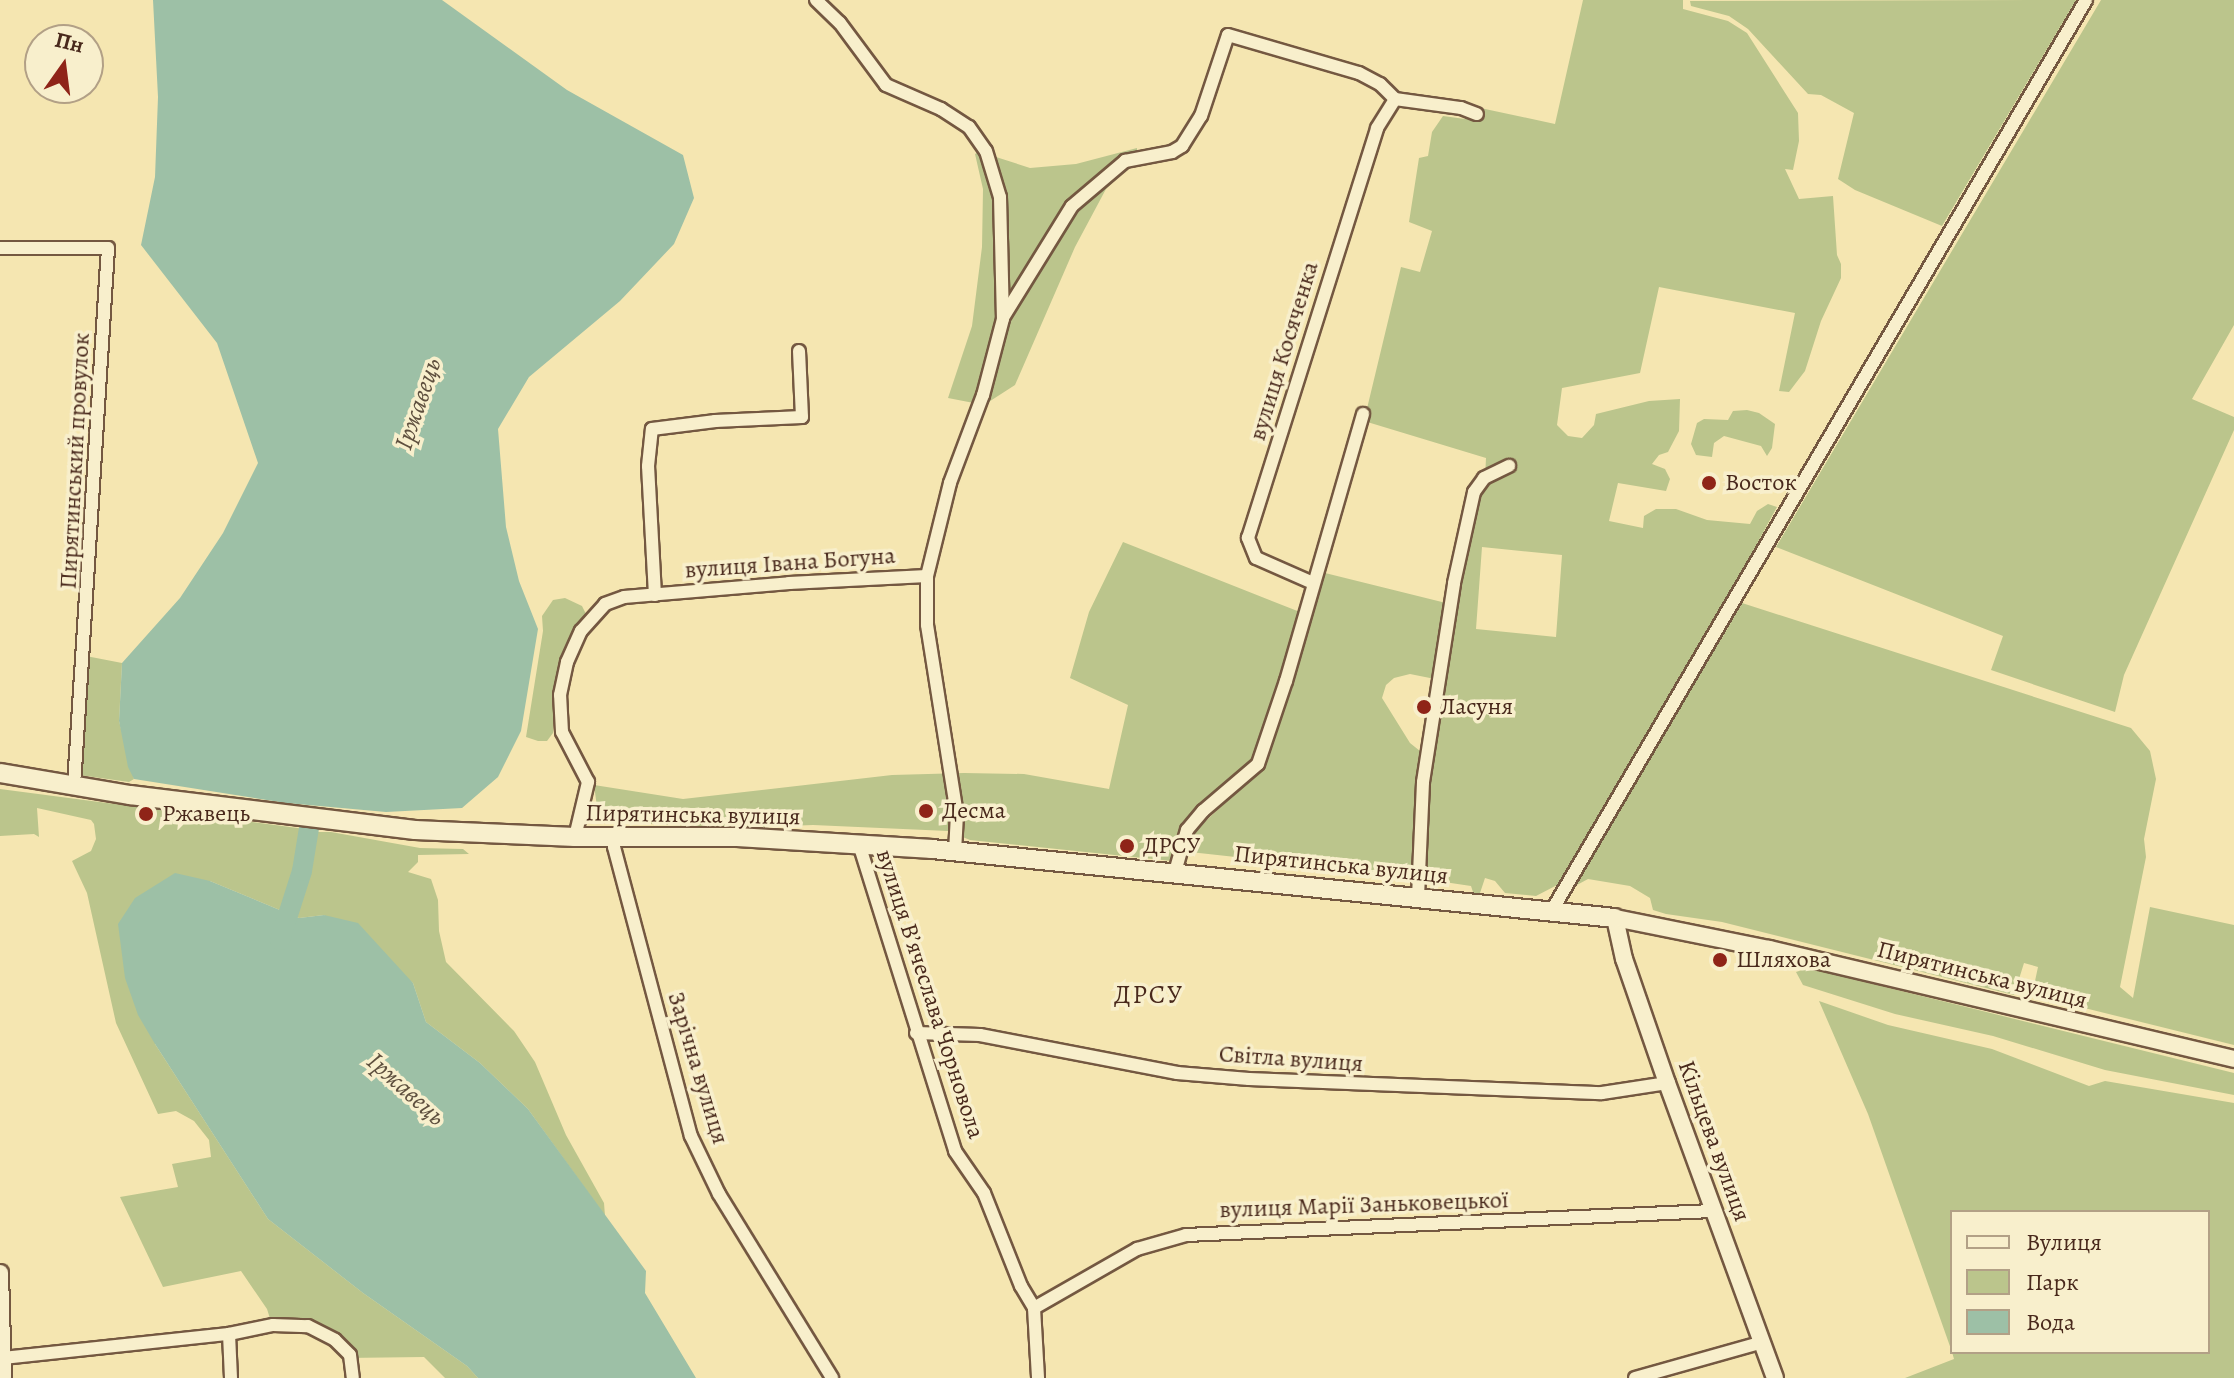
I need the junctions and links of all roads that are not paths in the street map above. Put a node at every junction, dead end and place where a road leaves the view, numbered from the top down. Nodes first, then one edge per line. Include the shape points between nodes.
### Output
1 (816, 0) edge
2 (2086, 0) edge
3 (1395, 99) junction
4 (1477, 114) dead end
5 (0, 248) edge
6 (1003, 319) junction
7 (799, 351) dead end
8 (1363, 414) dead end
9 (1509, 466) dead end
10 (927, 576) junction
11 (1313, 583) junction
12 (655, 595) junction
13 (0, 773) edge
14 (74, 785) junction
15 (614, 836) junction
16 (575, 837) junction
17 (859, 844) junction
18 (955, 851) junction
19 (1175, 872) junction
20 (1418, 897) junction
21 (1551, 912) junction
22 (1615, 918) junction
23 (916, 1033) junction
24 (2234, 1059) edge
25 (1667, 1083) junction
26 (1713, 1211) junction
27 (0, 1273) edge
28 (1034, 1308) junction
29 (229, 1334) junction
30 (1763, 1342) junction
31 (3, 1358) junction
32 (3, 1378) edge
33 (231, 1378) edge
34 (353, 1378) edge
35 (832, 1378) edge
36 (1038, 1378) edge
37 (1635, 1378) edge
38 (1775, 1378) edge

1 - 6 street, вулиця Івана Богуна via 886,85 969,127 986,151 1002,215
2 - 21 street
3 - 4 street, вулиця Івана Богуна
3 - 6 street, вулиця Івана Богуна via 1359,73 1228,35 1201,116 1182,146 1125,161 1072,206
3 - 11 street, вулиця Косяченка via 1377,128 1248,538 1256,558
5 - 14 street, Пирятинський провулок via 108,248
6 - 10 street, вулиця Івана Богуна via 983,395 950,483
7 - 12 street, вулиця Івана Богуна via 802,417 652,429 648,466
8 - 11 street
9 - 20 street via 1484,478 1474,492 1454,583 1423,782
10 - 12 street, вулиця Івана Богуна
10 - 18 street, вулиця Івана Богуна via 927,625 957,814
11 - 19 street via 1258,764 1187,830
12 - 16 street, вулиця Івана Богуна via 605,604 581,631 567,662 559,714 562,732 588,782
13 - 14 main road, Пирятинська вулиця
14 - 16 main road, Пирятинська вулиця via 415,830
15 - 16 main road, Пирятинська вулиця
15 - 17 main road, Пирятинська вулиця
15 - 35 street, Зарічна вулиця via 691,1136 719,1194
17 - 18 main road, Пирятинська вулиця
17 - 23 street, вулиця Вʼячеслава Чорновола
18 - 19 main road, Пирятинська вулиця
19 - 20 main road, Пирятинська вулиця
20 - 21 main road, Пирятинська вулиця
21 - 22 main road, Пирятинська вулиця
22 - 24 street, Пирятинська вулиця
22 - 25 street, Кільцева вулиця
23 - 25 street, Світла вулиця via 980,1035 1177,1073 1249,1079 1602,1093
23 - 28 street, вулиця Вʼячеслава Чорновола via 955,1151 984,1193
25 - 26 street, Кільцева вулиця
26 - 28 street, вулиця Марії Заньковецької via 1186,1235 1137,1249
26 - 30 street, Кільцева вулиця
27 - 31 street
28 - 36 street, вулиця Вʼячеслава Чорновола
29 - 31 street
29 - 33 street
29 - 34 street via 273,1325 308,1326 350,1355
30 - 37 street
30 - 38 street, Кільцева вулиця
31 - 32 street

